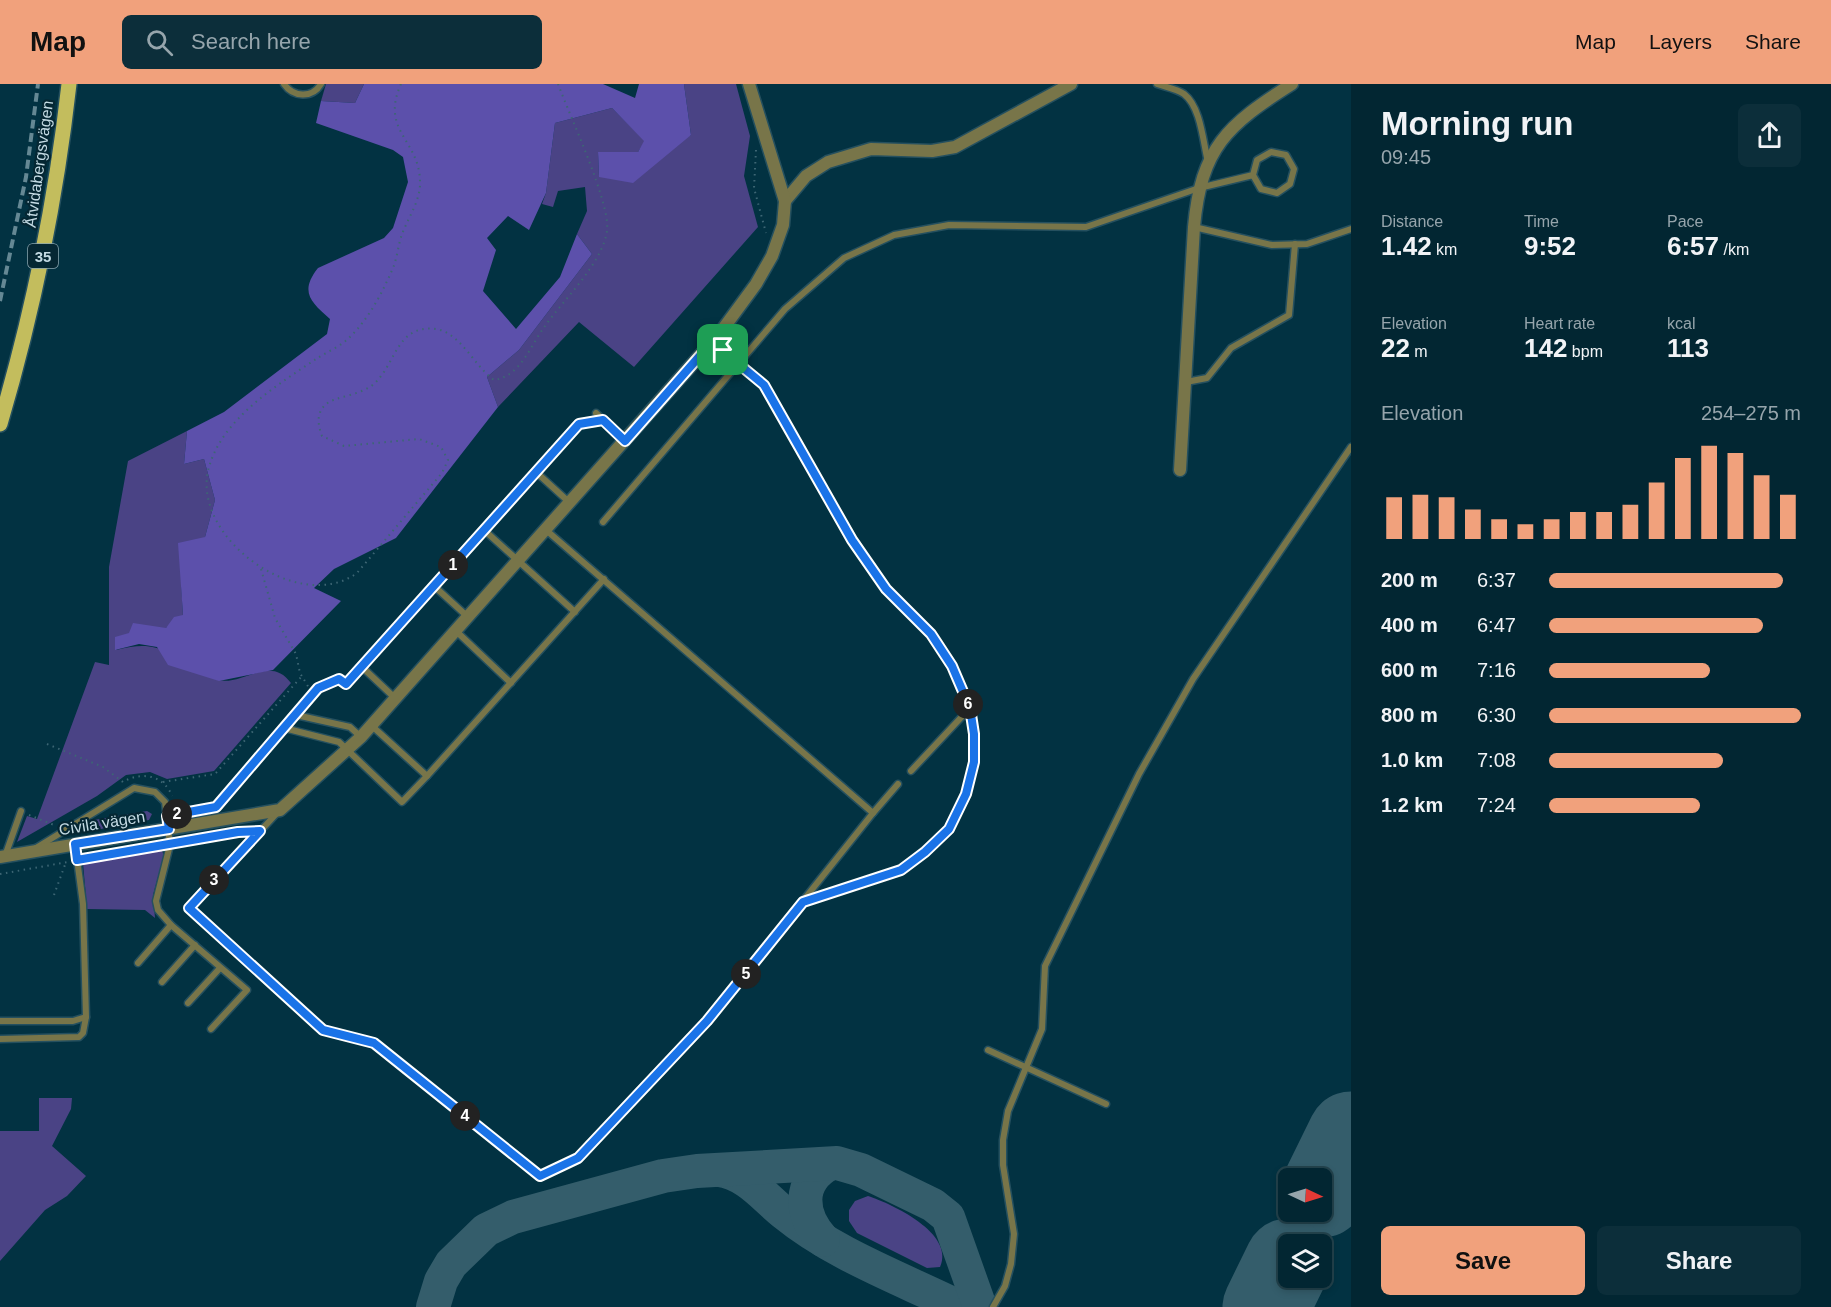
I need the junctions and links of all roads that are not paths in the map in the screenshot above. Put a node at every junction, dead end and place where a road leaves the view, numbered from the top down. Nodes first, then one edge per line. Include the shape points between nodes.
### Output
1 (69, 84) edge
2 (284, 84) edge
3 (321, 84) edge
4 (749, 84) edge
5 (1071, 84) edge
6 (1157, 84) edge
7 (1292, 84) edge
8 (1208, 162) junction
9 (1253, 175) junction
10 (1199, 188) junction
11 (785, 201) junction
12 (1194, 227) junction
13 (1351, 229) edge
14 (1295, 244) junction
15 (712, 342) junction
16 (740, 363) junction
17 (1186, 382) junction
18 (596, 414) dead end
19 (0, 424) edge
20 (625, 441) junction
21 (1351, 447) edge
22 (1180, 470) dead end
23 (536, 472) road end
24 (570, 503) junction
25 (603, 522) dead end
26 (484, 530) road end
27 (546, 530) junction
28 (518, 561) junction
29 (604, 579) junction
30 (434, 586) road end
31 (575, 612) junction
32 (468, 617) junction
33 (456, 631) junction
34 (362, 667) road end
35 (511, 683) junction
36 (318, 688) road end
37 (396, 699) junction
38 (970, 708) junction
39 (296, 715) junction
40 (372, 726) junction
41 (284, 728) junction
42 (362, 737) junction
43 (348, 750) junction
44 (911, 771) dead end
45 (427, 776) junction
46 (898, 784) dead end
47 (280, 810) junction
48 (21, 811) road end
49 (873, 813) junction
50 (167, 816) junction
51 (169, 829) junction
52 (75, 844) junction
53 (30, 852) junction
54 (3, 857) edge
55 (803, 902) junction
56 (171, 925) junction
57 (195, 945) junction
58 (138, 963) dead end
59 (220, 968) junction
60 (162, 982) dead end
61 (188, 1003) dead end
62 (86, 1017) junction
63 (0, 1021) edge
64 (211, 1029) dead end
65 (0, 1039) edge
66 (988, 1050) dead end
67 (1026, 1068) junction
68 (1106, 1104) dead end
69 (993, 1307) edge

1 - 19 main road, Åtvidabergsvägen / 35 via 47,237
2 - 3 lane via 290,92 303,95
4 - 11 street
5 - 11 street via 955,147 932,151 871,149 828,162 806,176
6 - 8 lane via 1190,100
7 - 8 street via 1230,128
8 - 10 street
9 - 9 lane via 1261,189 1277,192 1290,184 1294,169 1286,155 1271,152 1257,160
9 - 10 lane
10 - 12 street
10 - 16 lane via 1086,227 949,225 894,235 844,258 785,309
11 - 15 street via 783,225 772,256
12 - 14 lane via 1272,245
12 - 17 street
13 - 14 lane via 1307,244
14 - 17 lane via 1289,315 1231,348 1207,378
15 - 16 lane
15 - 20 street
16 - 25 lane
16 - 38 lane via 764,385 852,540 886,589 931,634 952,666
17 - 22 street
18 - 20 lane
20 - 24 street
21 - 67 lane via 1193,679 1139,774 1045,966 1042,1029
23 - 24 lane
24 - 27 street
26 - 28 lane
27 - 28 street
27 - 29 lane
28 - 31 lane
28 - 32 street
29 - 31 lane
29 - 49 lane
30 - 32 lane
31 - 35 lane
32 - 33 street
33 - 35 lane
33 - 37 street
34 - 37 lane
35 - 45 lane
36 - 39 lane
37 - 40 street
38 - 44 lane
38 - 55 lane via 974,762 966,794 949,829 901,870
39 - 41 lane
39 - 42 lane via 350,727
40 - 42 street
40 - 45 lane
41 - 43 lane via 339,741
41 - 50 lane via 216,807
42 - 43 street
43 - 45 lane via 402,802
43 - 47 street
46 - 49 lane
47 - 51 street, Civila vägen
47 - 55 lane via 189,908 323,1030 374,1043 540,1176 578,1158 707,1021
48 - 54 lane
49 - 55 lane
50 - 51 lane
50 - 53 lane via 165,802 155,792 134,788
51 - 52 street, Civila vägen
51 - 56 lane via 170,845 156,900 158,910
52 - 53 street, Civila vägen
52 - 62 lane via 83,904
53 - 54 street, Civila vägen
56 - 57 lane
56 - 58 lane
57 - 59 lane
57 - 60 lane
59 - 61 lane
59 - 64 lane via 247,990
62 - 63 lane via 72,1021
62 - 65 lane via 79,1037
66 - 67 lane
67 - 68 lane
67 - 69 lane via 1008,1111 1002,1140 1014,1234 1005,1286

